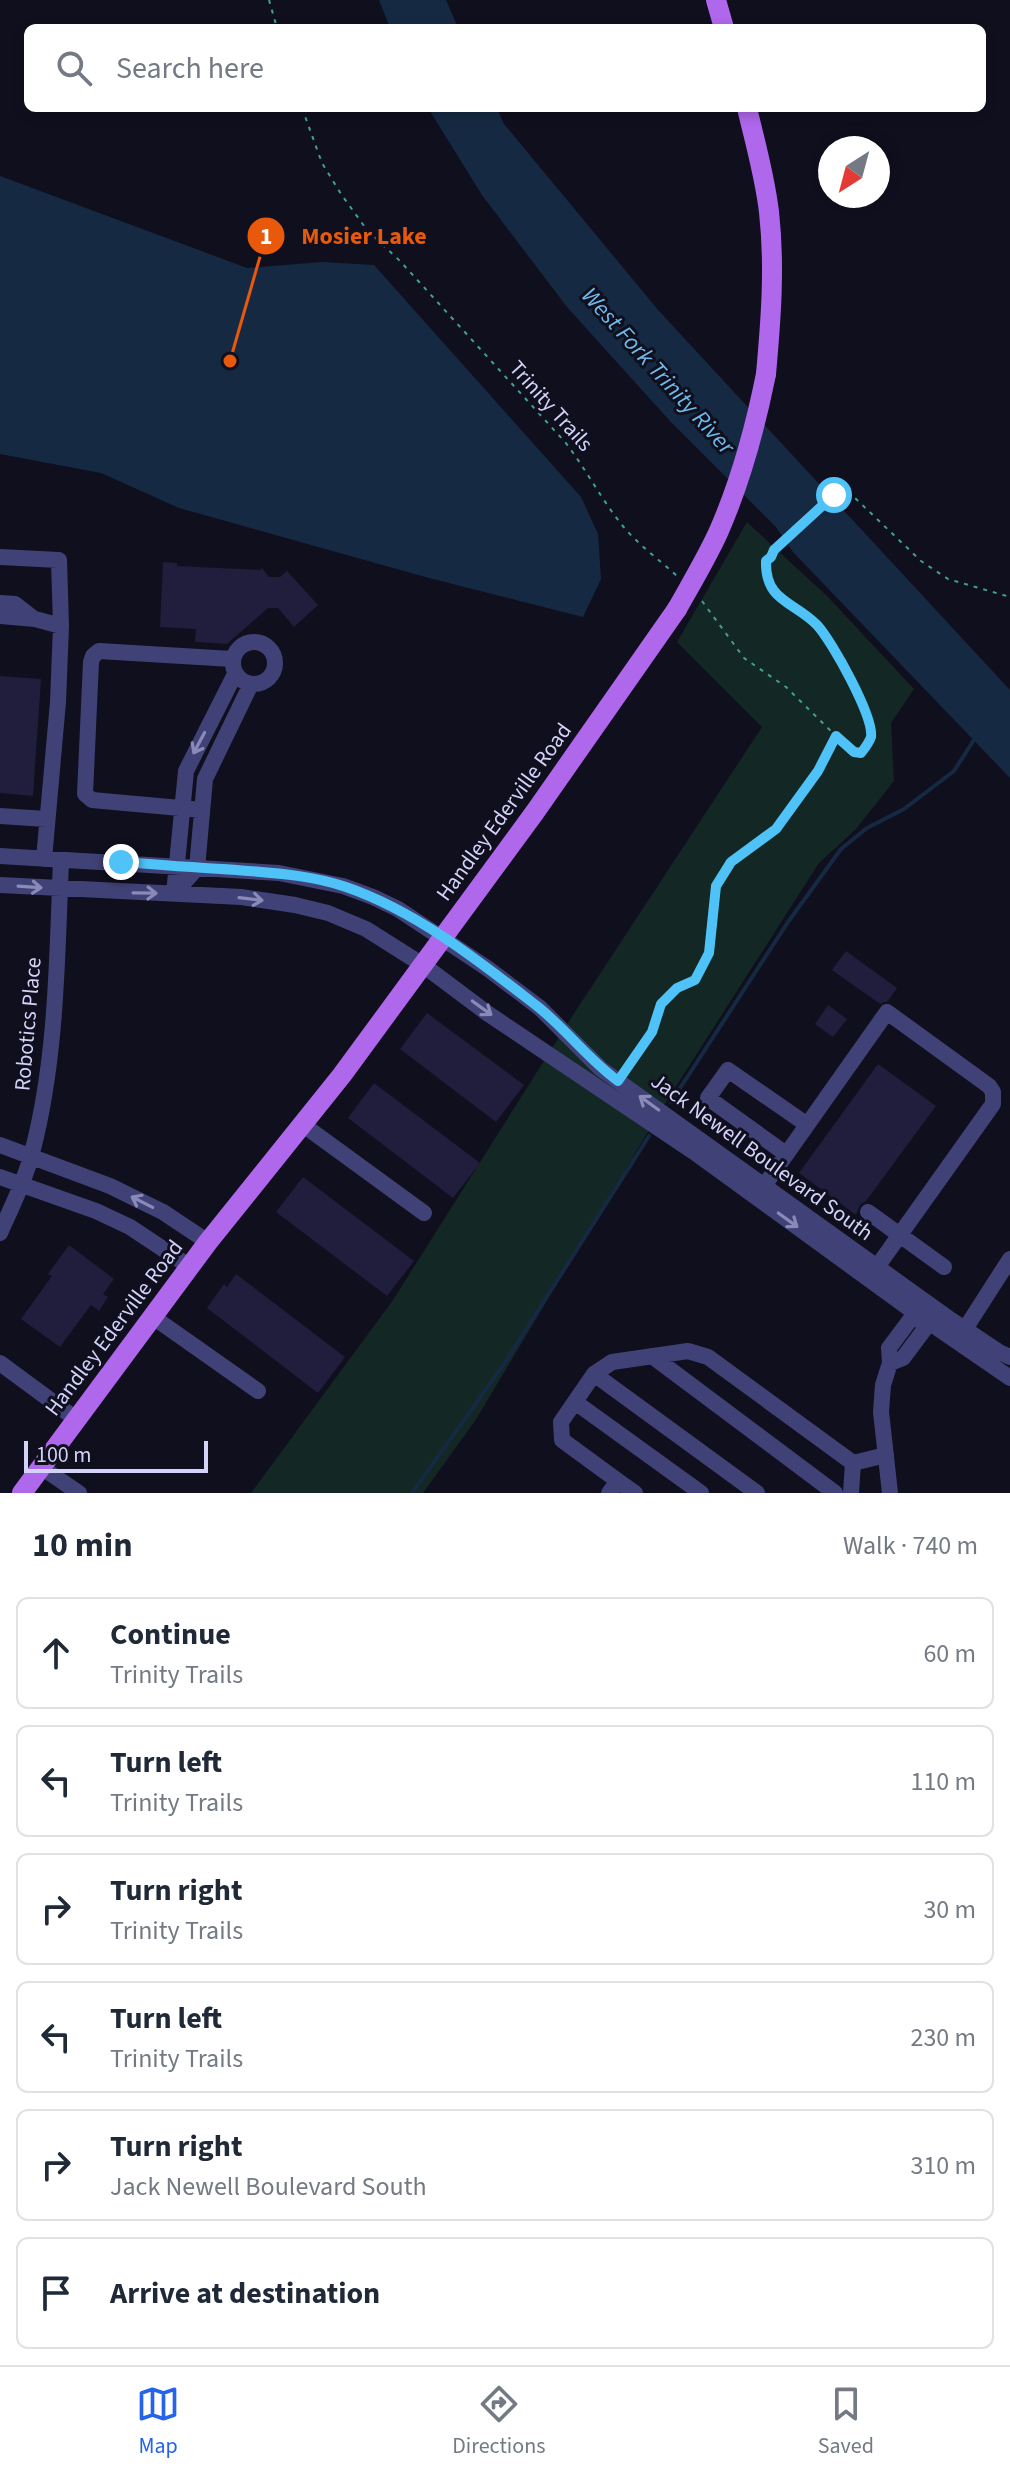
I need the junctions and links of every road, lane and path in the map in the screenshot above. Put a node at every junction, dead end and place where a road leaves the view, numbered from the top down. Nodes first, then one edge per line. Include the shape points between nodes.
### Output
1 (269, 0) edge
2 (716, 0) edge
3 (276, 24) edge
4 (723, 24) edge
5 (303, 112) edge
6 (748, 112) edge
7 (0, 557) edge
8 (684, 584) dead end
9 (694, 593) dead end
10 (1010, 597) edge
11 (0, 603) edge
12 (0, 616) edge
13 (35, 619) junction
14 (61, 626) junction
15 (234, 667) junction
16 (251, 684) junction
17 (836, 736) junction
18 (181, 808) junction
19 (202, 810) junction
20 (0, 816) edge
21 (46, 819) junction
22 (0, 856) edge
23 (53, 859) junction
24 (175, 866) junction
25 (197, 868) junction
26 (0, 885) edge
27 (60, 889) junction
28 (174, 894) junction
29 (443, 938) junction
30 (423, 965) junction
31 (618, 1081) junction
32 (302, 1124) junction
33 (806, 1124) junction
34 (0, 1145) edge
35 (786, 1154) junction
36 (32, 1156) junction
37 (0, 1177) edge
38 (21, 1184) junction
39 (760, 1191) junction
40 (868, 1212) dead end
41 (424, 1213) dead end
42 (0, 1233) edge
43 (899, 1234) junction
44 (208, 1242) junction
45 (1010, 1259) edge
46 (190, 1267) junction
47 (944, 1267) dead end
48 (873, 1273) junction
49 (926, 1311) junction
50 (153, 1317) junction
51 (965, 1329) junction
52 (652, 1356) junction
53 (1010, 1357) edge
54 (0, 1363) edge
55 (594, 1374) junction
56 (1010, 1378) edge
57 (258, 1391) dead end
58 (575, 1402) junction
59 (76, 1419) junction
60 (886, 1455) junction
61 (853, 1463) junction
62 (41, 1467) junction
63 (614, 1487) edge
64 (22, 1493) edge
65 (79, 1493) edge
66 (635, 1493) edge
67 (701, 1493) edge
68 (757, 1493) edge
69 (835, 1493) edge
70 (851, 1493) edge
71 (890, 1493) edge

1 - 3 path
2 - 4 main road
5 - 8 path, Trinity Trails via 322,163 367,230 565,442 625,529
6 - 29 main road, Handley Ederville Road, bridge via 771,232 773,305 766,374 738,482 717,535 677,609
7 - 14 street, Robotics Place via 59,560
9 - 17 path via 744,658 786,687
10 - 17 path via 948,579 921,561 855,498 844,492 834,495 766,561 768,581 783,602 817,624 832,645 870,722 871,737 861,753
11 - 13 street via 15,604
12 - 13 street
13 - 14 street
14 - 21 street, Robotics Place
15 - 16 street via 241,680
15 - 16 street via 241,645 259,642 271,651 272,674
15 -> 18 street via 189,761
15 - 18 street via 99,651 93,656 85,794 92,800
16 - 19 street via 205,779
17 - 31 path via 776,829 731,862 716,886 709,953 695,980 661,1004 652,1032
18 - 19 street
18 - 24 street
19 - 25 street
20 - 21 street
21 - 23 street, Robotics Place
22 - 23 street, Jack Newell Boulevard South
23 - 24 street, Jack Newell Boulevard South
23 - 27 street, Robotics Place
24 - 25 street, Jack Newell Boulevard South
24 - 28 street
25 - 28 street
25 - 29 street, Jack Newell Boulevard South via 279,873 343,886 398,909
26 -> 27 street, Jack Newell Boulevard South
27 -> 28 street, Jack Newell Boulevard South
27 - 36 street, Robotics Place via 49,1072
28 -> 30 street, Jack Newell Boulevard South via 241,897 328,913 366,929
29 - 30 main road, Handley Ederville Road
29 - 31 street, Jack Newell Boulevard South via 540,1008
30 - 32 main road, Handley Ederville Road
30 -> 39 street, Jack Newell Boulevard South via 487,1013
39 -> 31 street, Jack Newell Boulevard South
32 - 41 street
32 - 44 main road, Handley Ederville Road
33 - 35 street
33 - 35 street via 728,1070 708,1098
33 - 43 street via 887,1012 989,1086 993,1104
34 - 36 street
35 - 39 street
36 - 38 street, Robotics Place
44 -> 36 street via 110,1186
37 - 38 street
38 - 42 street, Robotics Place
38 - 46 street via 130,1227
39 - 48 street, Jack Newell Boulevard South
40 - 43 street
43 - 47 street
43 - 48 street
44 - 46 main road, Handley Ederville Road
45 - 51 street
46 - 50 main road, Handley Ederville Road
48 - 49 street, Jack Newell Boulevard South
49 - 51 street, Jack Newell Boulevard South
49 - 56 street, Jack Newell Boulevard South
49 - 60 street via 910,1320 889,1348 881,1412
50 - 57 street
50 - 59 main road, Handley Ederville Road
51 - 53 street, Jack Newell Boulevard South
52 - 55 street via 612,1362
52 - 61 street via 688,1351 708,1357
52 - 69 street
54 - 59 street
55 - 58 street
55 - 68 street
58 - 63 street via 561,1422 562,1440
58 - 67 street
59 - 62 main road, Handley Ederville Road
60 - 61 street
60 - 71 street
61 - 70 street
62 - 64 main road, Handley Ederville Road
62 - 65 street
63 - 66 street

